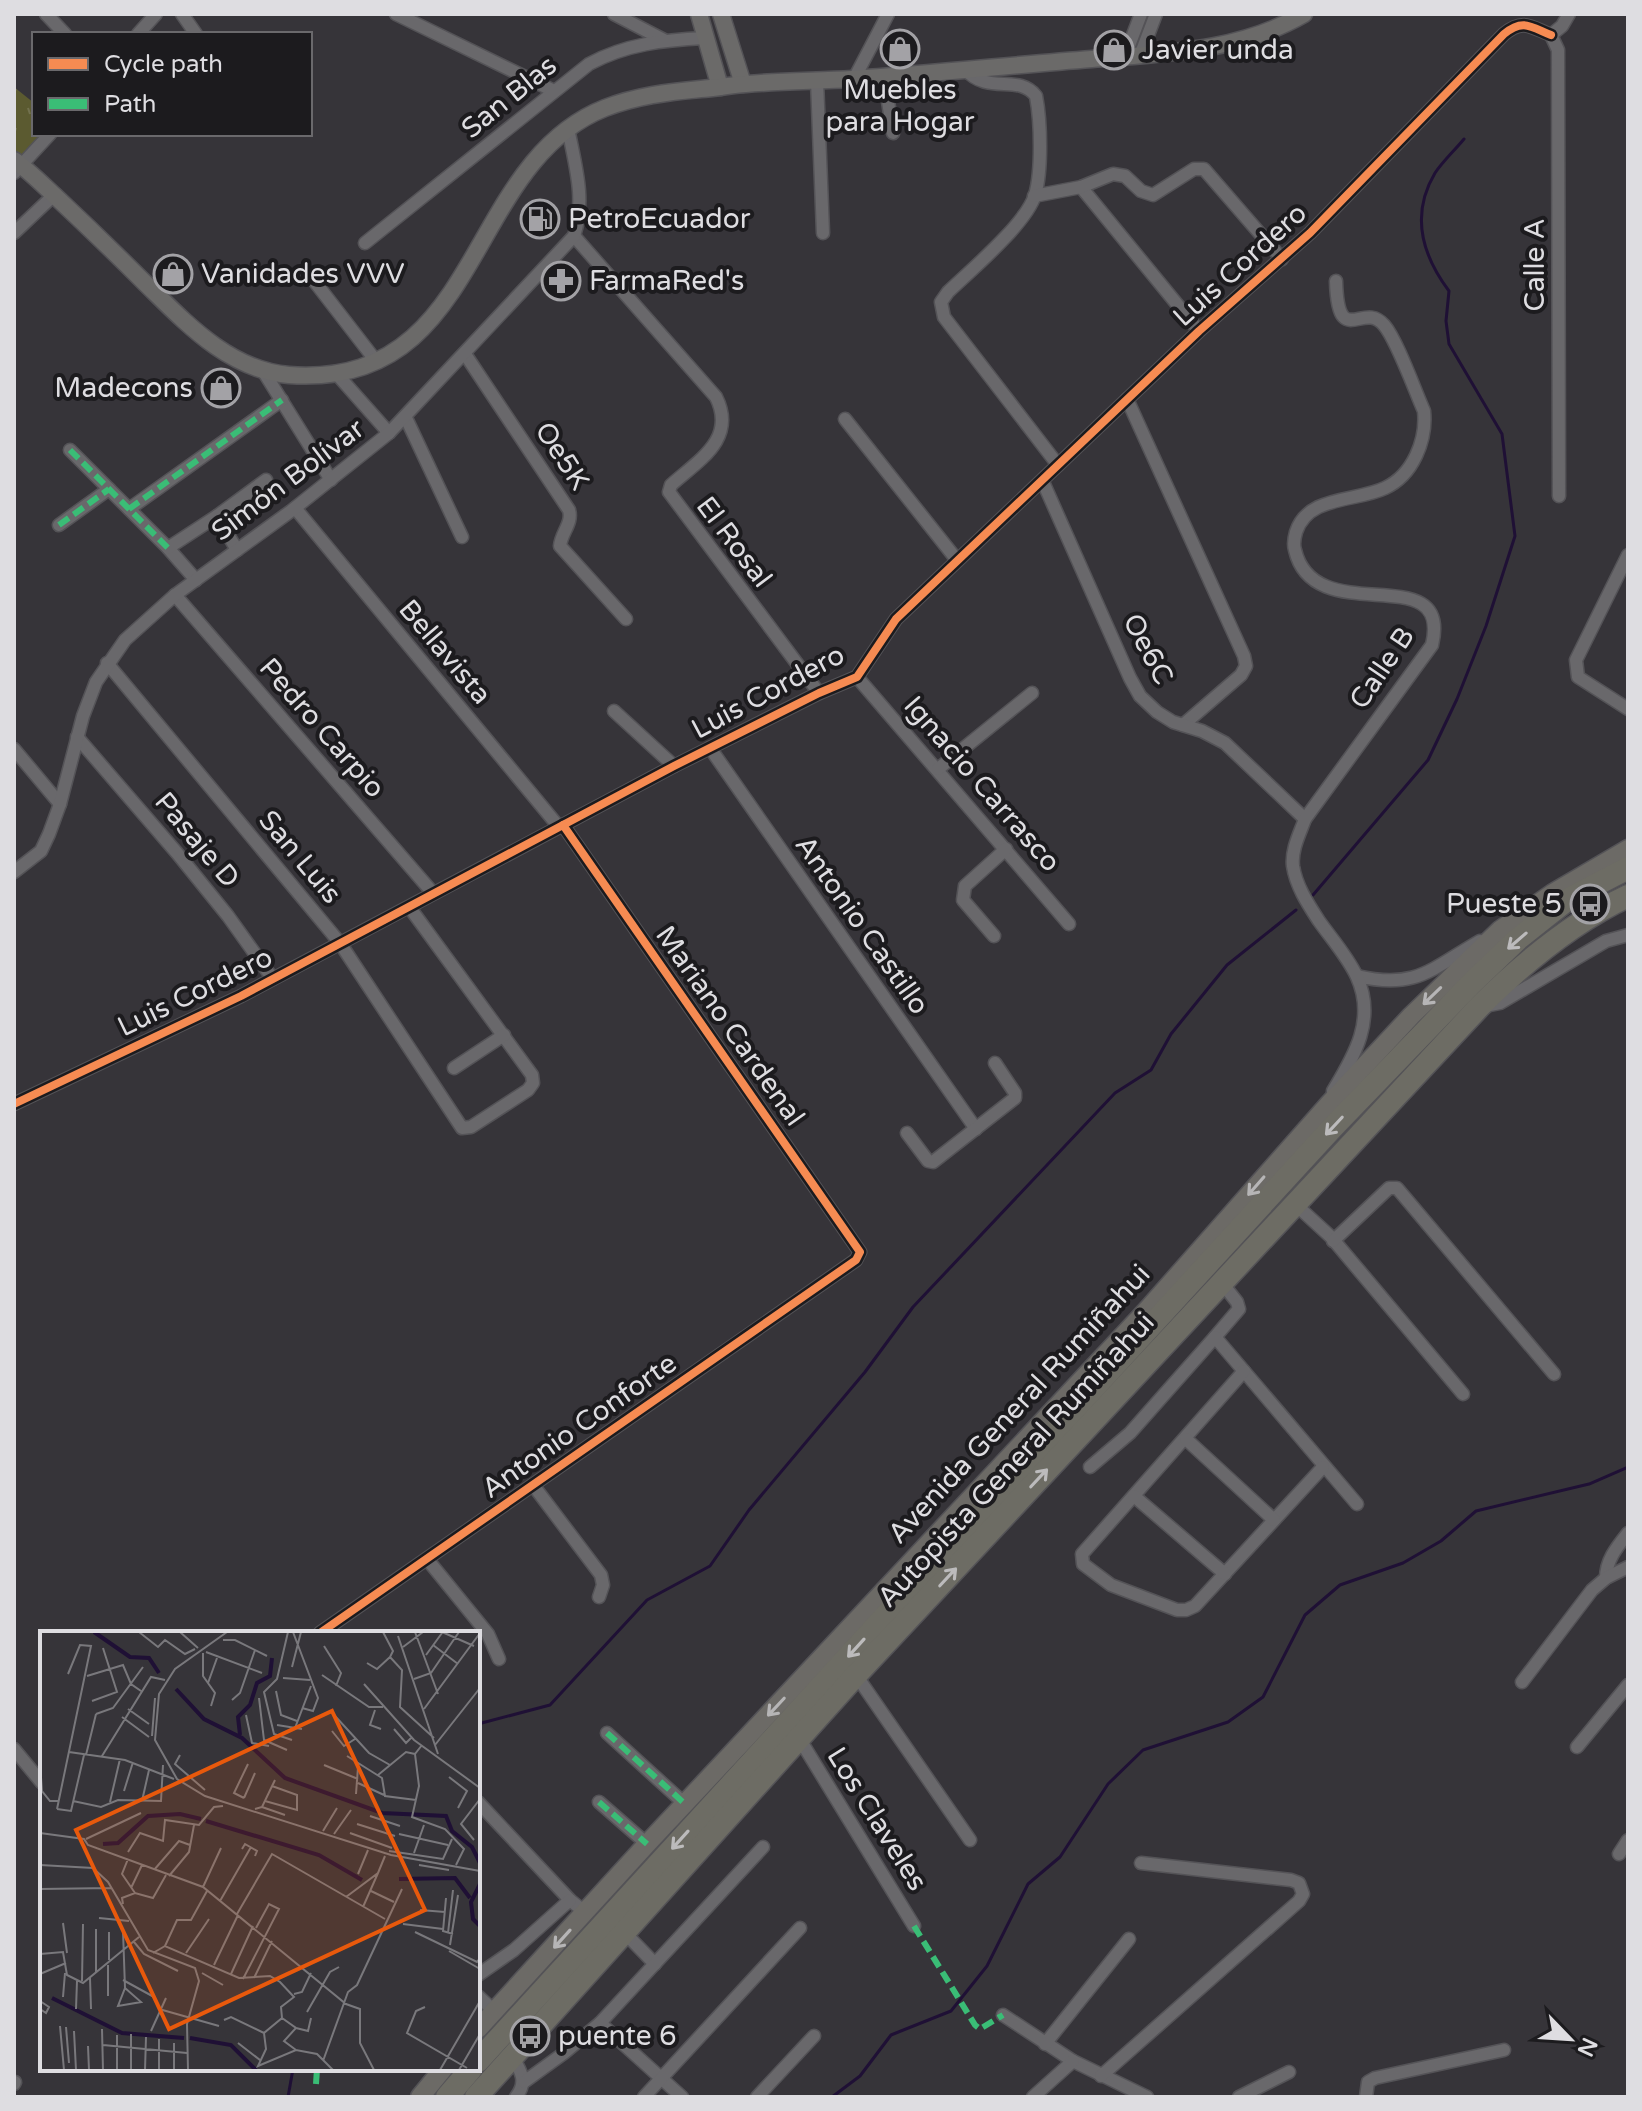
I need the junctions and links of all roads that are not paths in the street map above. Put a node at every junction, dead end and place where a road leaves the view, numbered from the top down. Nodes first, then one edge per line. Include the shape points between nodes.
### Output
1 (46, 14) edge
2 (156, 14) edge
3 (182, 14) edge
4 (396, 14) edge
5 (614, 14) edge
6 (699, 14) edge
7 (721, 14) edge
8 (888, 14) edge
9 (1141, 14) edge
10 (1156, 14) edge
11 (1304, 14) edge
12 (1569, 14) edge
13 (63, 32) edge
14 (140, 32) edge
15 (195, 32) edge
16 (1551, 35) junction
17 (705, 38) junction
18 (664, 40) junction
19 (1132, 56) junction
20 (965, 69) junction
21 (884, 76) junction
22 (854, 79) junction
23 (817, 81) junction
24 (743, 84) junction
25 (720, 87) junction
26 (554, 91) junction
27 (568, 128) junction
28 (893, 133) dead end
29 (48, 136) edge
30 (17, 166) edge
31 (1081, 187) junction
32 (54, 195) junction
33 (1034, 196) junction
34 (14, 233) edge
35 (823, 233) dead end
36 (574, 236) junction
37 (365, 243) dead end
38 (1282, 259) junction
39 (308, 273) dead end
40 (1336, 281) dead end
41 (1199, 331) junction
42 (465, 354) junction
43 (376, 361) junction
44 (262, 369) junction
45 (335, 372) junction
46 (1127, 399) junction
47 (282, 400) junction
48 (406, 418) junction
49 (845, 419) dead end
50 (389, 433) junction
51 (70, 450) dead end
52 (1058, 465) junction
53 (266, 480) dead end
54 (331, 480) junction
55 (1043, 482) junction
56 (109, 489) junction
57 (1559, 496) dead end
58 (295, 508) junction
59 (129, 509) junction
60 (217, 516) junction
61 (59, 525) dead end
62 (462, 537) dead end
63 (168, 548) junction
64 (237, 550) junction
65 (1628, 555) edge
66 (957, 560) junction
67 (196, 580) junction
68 (175, 595) junction
69 (626, 619) dead end
70 (107, 663) junction
71 (857, 677) junction
72 (819, 693) junction
73 (1032, 693) dead end
74 (1628, 709) edge
75 (614, 711) dead end
76 (1183, 725) junction
77 (77, 737) junction
78 (710, 748) junction
79 (14, 749) edge
80 (674, 766) junction
81 (938, 769) junction
82 (60, 804) junction
83 (1305, 819) junction
84 (561, 826) junction
85 (1006, 849) junction
86 (1628, 849) edge
87 (1628, 868) edge
88 (14, 872) edge
89 (433, 893) junction
90 (1628, 896) edge
91 (410, 908) junction
92 (1069, 924) dead end
93 (1500, 930) junction
94 (1628, 935) edge
95 (994, 936) dead end
96 (340, 943) junction
97 (1357, 976) junction
98 (273, 979) junction
99 (1479, 1007) junction
100 (504, 1035) junction
101 (995, 1063) dead end
102 (454, 1068) dead end
103 (14, 1104) edge
104 (1328, 1105) junction
105 (976, 1129) junction
106 (907, 1133) dead end
107 (1295, 1204) junction
108 (1333, 1241) junction
109 (860, 1252) joint
110 (1222, 1283) junction
111 (1215, 1337) junction
112 (1244, 1371) junction
113 (1554, 1374) dead end
114 (1463, 1394) dead end
115 (1186, 1439) junction
116 (1090, 1467) dead end
117 (1323, 1467) junction
118 (533, 1485) junction
119 (1134, 1496) junction
120 (1357, 1504) dead end
121 (1274, 1520) junction
122 (1628, 1533) edge
123 (427, 1559) junction
124 (1628, 1567) edge
125 (1225, 1574) junction
126 (1606, 1578) junction
127 (599, 1597) dead end
128 (340, 1620) junction
129 (323, 1631) edge
130 (344, 1631) edge
131 (499, 1659) dead end
132 (856, 1675) junction
133 (1522, 1682) dead end
134 (1628, 1685) edge
135 (607, 1733) dead end
136 (799, 1738) junction
137 (1577, 1747) dead end
138 (14, 1749) edge
139 (40, 1781) edge
140 (599, 1802) dead end
141 (480, 1804) edge
142 (685, 1804) junction
143 (970, 1840) dead end
144 (1628, 1840) edge
145 (647, 1844) junction
146 (763, 1847) dead end
147 (1619, 1854) dead end
148 (1141, 1863) dead end
149 (570, 1900) junction
150 (586, 1913) junction
151 (914, 1926) dead end
152 (800, 1928) dead end
153 (624, 1932) junction
154 (1129, 1939) dead end
155 (655, 1964) junction
156 (480, 1974) edge
157 (480, 1998) edge
158 (494, 2011) junction
159 (1003, 2015) dead end
160 (600, 2023) junction
161 (480, 2027) edge
162 (814, 2036) dead end
163 (1045, 2044) junction
164 (1504, 2050) dead end
165 (512, 2056) junction
166 (480, 2059) edge
167 (1073, 2061) junction
168 (441, 2071) edge
169 (469, 2071) edge
170 (1289, 2072) dead end
171 (1101, 2076) junction
172 (661, 2078) junction
173 (524, 2082) junction
174 (420, 2097) edge
175 (447, 2097) edge
176 (476, 2097) edge
177 (516, 2097) edge
178 (644, 2097) edge
179 (682, 2097) edge
180 (757, 2097) edge
181 (1033, 2097) edge
182 (1147, 2097) edge
183 (1239, 2097) edge
184 (1366, 2097) edge

1 - 13 street
2 - 14 street
3 - 15 street
4 - 26 street
5 - 18 street
6 - 17 main road
7 - 24 main road
8 - 22 street
9 - 19 street
10 - 19 street
11 - 19 main road via 1217,47
12 - 16 street
16 - 38 street, Luis Cordero via 1523,24 1513,26
16 - 57 street, Calle A via 1558,50
17 - 18 street, San Blas
17 - 25 main road
18 - 26 street, San Blas via 607,54
19 - 20 main road
20 - 21 main road
20 - 33 street via 982,83 1024,86 1036,96 1040,133
21 - 22 main road
21 - 28 street
22 - 23 main road
23 - 24 main road
23 - 35 street
24 - 25 main road
25 - 27 main road via 642,96
26 - 37 street, San Blas
27 - 36 street via 581,201
27 - 43 main road via 533,161 439,311 406,344
29 - 30 street
30 - 32 main road
31 - 33 street
31 - 38 street via 1113,174 1153,195 1194,169 1204,169
31 - 41 street
32 - 34 street
32 - 44 main road via 206,340
33 - 52 street via 1005,236 941,302 944,317
36 - 42 street, Simón Bolívar
36 - 72 street, El Rosal via 723,410 719,437 669,492
38 - 41 street, Luis Cordero
39 - 43 street
40 - 83 street, Calle B via 1340,314 1386,326 1425,423 1408,470 1386,488 1318,507 1306,515 1293,545 1312,579 1343,593 1414,598 1427,606 1435,632 1432,645
41 - 46 street, Luis Cordero
42 - 48 street, Simón Bolívar
42 - 69 street, Oe5K via 569,510 560,546
43 - 45 main road
44 - 45 main road via 289,375
44 - 47 street
45 - 50 street
46 - 52 street, Luis Cordero
46 - 76 street via 1246,666
47 - 54 street
47 - 59 street
48 - 50 street, Simón Bolívar
48 - 62 street
49 - 66 street
50 - 54 street, Simón Bolívar
51 - 56 street
52 - 55 street, Luis Cordero
53 - 60 street
54 - 58 street, Simón Bolívar
55 - 66 street, Luis Cordero
55 - 76 street, Oe6C via 1140,696
56 - 59 street
56 - 61 street
58 - 64 street, Simón Bolívar
58 - 84 street, Bellavista
59 - 63 street
60 - 63 street
60 - 64 street
63 - 67 street
64 - 67 street, Simón Bolívar
65 - 74 street via 1575,669 1578,677
66 - 71 street, Luis Cordero via 896,619
67 - 68 street, Simón Bolívar
68 - 70 street, Simón Bolívar
68 - 89 street, Pedro Carpio
70 - 77 street, Simón Bolívar
70 - 96 street, San Luis
71 - 72 street, Luis Cordero
71 - 81 street, Ignacio Carrasco
72 - 78 street, Luis Cordero
73 - 81 street
75 - 80 street
76 - 83 street, Oe6C via 1225,743
77 - 82 street, Simón Bolívar
77 - 98 street, Pasaje D via 203,884
78 - 80 street, Luis Cordero
78 - 105 street, Antonio Castillo
79 - 82 street
80 - 84 street, Luis Cordero
81 - 85 street, Ignacio Carrasco
82 - 88 street, Simón Bolívar via 41,851
83 - 97 street, Calle B via 1293,852 1296,878
84 - 89 street, Luis Cordero
84 - 109 street, Mariano Cardenal
85 - 92 street, Ignacio Carrasco
85 - 95 street via 965,886 963,900
86 - 93 main road, Avenida General Rumiñahui
87 -> 166 highway, Autopista General Rumiñahui via 1567,900 1518,939 1343,1116
89 - 91 street, Luis Cordero
90 - 99 highway, Autopista General Rumiñahui via 1572,929
91 - 96 street, Luis Cordero
91 - 100 street
93 - 97 street via 1418,978 1384,983
93 -> 104 main road, Avenida General Rumiñahui
94 - 99 street via 1606,941 1500,1003
96 - 98 street, Luis Cordero
96 - 100 street, San Luis via 462,1128 533,1083
97 - 104 street, Calle B via 1363,1031
98 - 103 street, Luis Cordero
99 - 107 highway, Autopista General Rumiñahui
100 - 102 street
101 - 105 street via 1015,1098
104 -> 142 main road, Avenida General Rumiñahui via 1147,1310
105 - 106 street via 933,1162
107 - 108 street
107 - 110 highway, Autopista General Rumiñahui
108 - 113 street via 1389,1188 1397,1188
108 - 114 street
109 - 118 street, Antonio Conforte via 856,1260
110 - 111 street via 1239,1309
132 -> 110 highway, Autopista General Rumiñahui
111 - 112 street
111 - 116 street via 1130,1433
112 - 115 street
112 - 117 street
115 - 119 street
115 - 121 street
117 - 120 street
117 - 121 street
118 - 123 street, Antonio Conforte
118 - 127 street via 601,1575
119 - 125 street
119 - 125 street via 1082,1554 1083,1564 1111,1585 1177,1610 1195,1606
121 - 125 street
122 - 126 street via 1611,1556
123 - 128 street, Antonio Conforte
123 - 131 street via 488,1634
124 - 126 street
126 - 133 street
128 - 129 street, Antonio Conforte
128 - 130 street
132 - 136 highway, Autopista General Rumiñahui
132 - 143 street
134 - 137 street
135 - 142 street
136 - 151 street, Los Claveles
136 - 153 highway, Autopista General Rumiñahui
138 - 139 street
140 - 145 street
141 - 149 street
142 - 145 main road, Avenida General Rumiñahui
144 - 147 street
145 - 150 main road, Avenida General Rumiñahui
146 - 155 street
148 - 171 street via 1291,1880 1303,1894
149 - 150 street
149 - 156 street
150 -> 158 main road, Avenida General Rumiñahui
152 - 172 street
153 - 155 street
153 - 165 highway, Autopista General Rumiñahui
154 - 163 street
155 - 160 street
157 - 158 street
158 - 161 main road, Avenida General Rumiñahui
159 - 163 street
160 - 172 street
160 - 173 street
162 - 180 street
163 - 167 street
164 - 184 street via 1375,2078 1368,2082
165 - 173 street
165 - 176 highway, Autopista General Rumiñahui
167 - 171 street
167 - 181 street
168 - 174 main road
169 - 175 highway
170 - 183 street
171 - 182 street
172 - 178 street
172 - 179 street
173 - 177 street

